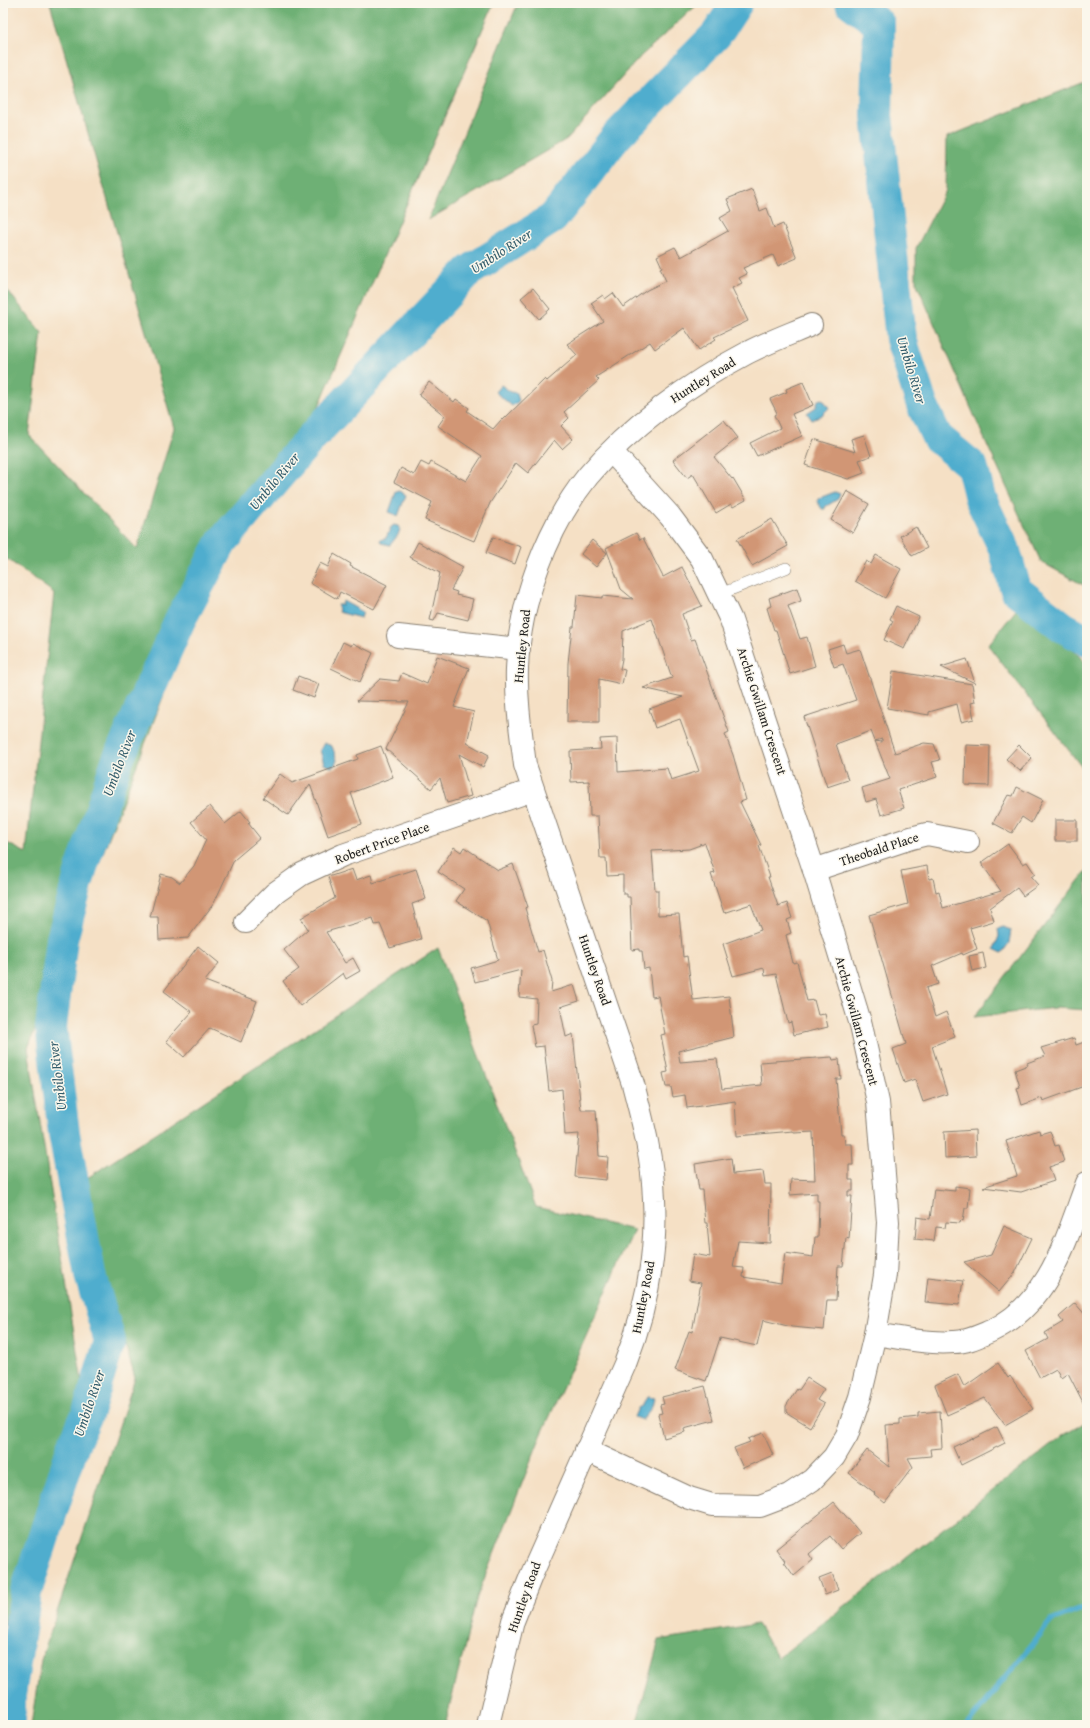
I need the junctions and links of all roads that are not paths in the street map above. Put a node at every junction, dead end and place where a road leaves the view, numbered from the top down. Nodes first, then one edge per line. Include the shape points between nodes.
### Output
1 (811, 325) dead end
2 (612, 452) junction
3 (786, 568) dead end
4 (720, 594) junction
5 (398, 636) dead end
6 (519, 649) junction
7 (533, 790) junction
8 (968, 842) dead end
9 (814, 870) junction
10 (246, 922) dead end
11 (1087, 1182) edge
12 (875, 1334) junction
13 (586, 1450) junction
14 (488, 1725) edge

1 - 2 street, Huntley Road via 748,352 707,376 662,407
2 - 4 street, Archie Gwillam Crescent via 670,516 702,560
2 - 6 street, Huntley Road via 588,476 563,513 544,552 527,602
3 - 4 lane
4 - 9 street, Archie Gwillam Crescent via 732,620
5 - 6 street
6 - 7 street, Huntley Road via 518,711 525,765
7 - 10 street, Robert Price Place via 343,855 297,878 276,893
7 - 13 street, Huntley Road via 633,1084 646,1138 654,1201 649,1275 636,1335
8 - 9 street, Theobald Place via 927,834
9 - 12 street, Archie Gwillam Crescent via 861,1024 878,1102 888,1222 885,1275
11 - 12 street via 1048,1279 1033,1299 999,1327 976,1338 955,1342 932,1342
12 - 13 street, Archie Gwillam Crescent via 860,1397 847,1435 834,1458 812,1480 790,1495 760,1506 712,1505 689,1498
13 - 14 street, Huntley Road via 513,1621

